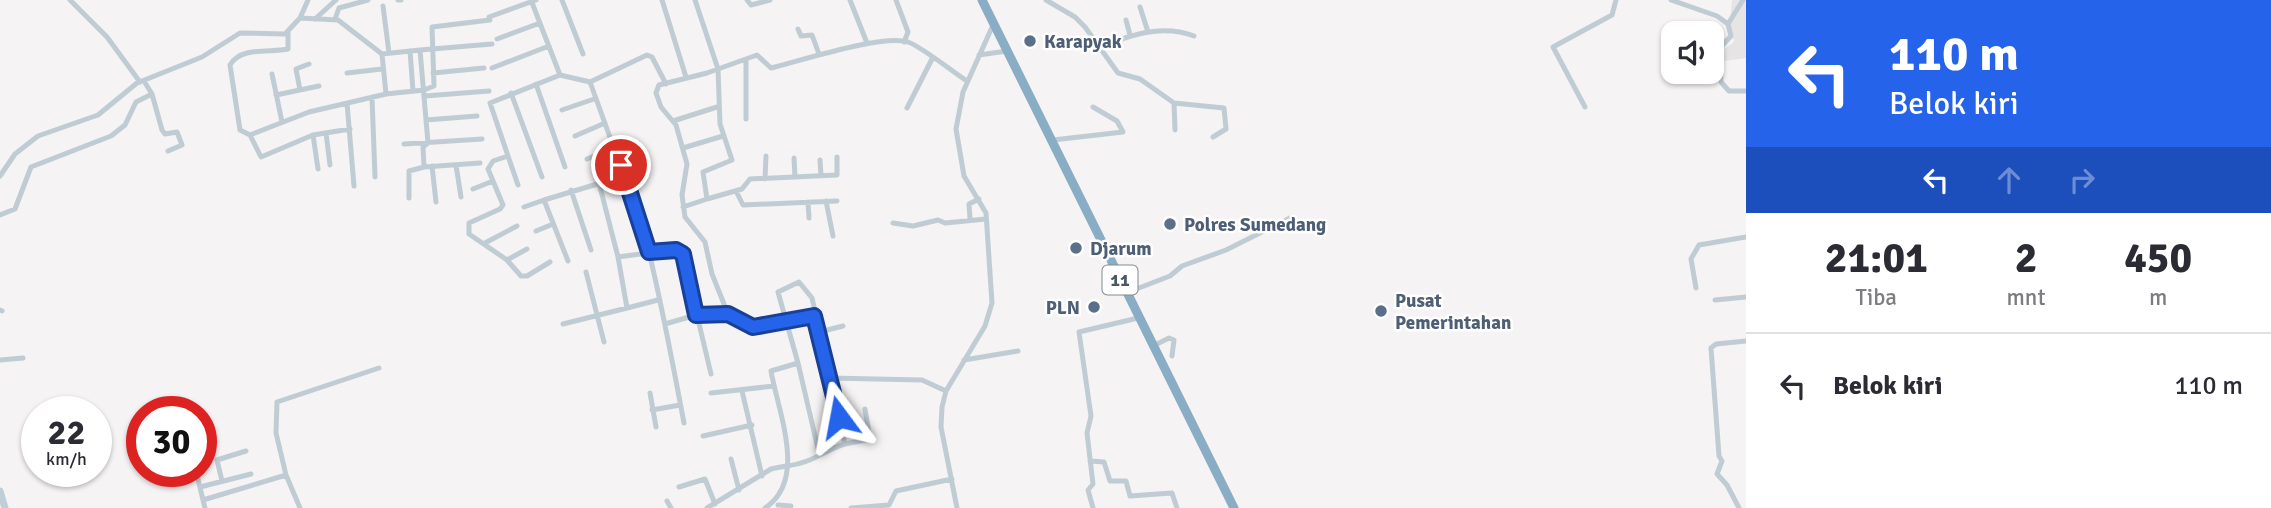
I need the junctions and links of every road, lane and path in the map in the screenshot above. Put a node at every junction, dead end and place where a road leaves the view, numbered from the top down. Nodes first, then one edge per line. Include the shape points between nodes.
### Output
1 (70, 0) edge
2 (308, 0) edge
3 (336, 0) edge
4 (368, 0) edge
5 (533, 0) edge
6 (562, 0) edge
7 (662, 0) edge
8 (695, 0) edge
9 (747, 0) edge
10 (770, 0) edge
11 (850, 0) edge
12 (896, 0) edge
13 (1045, 0) edge
14 (1616, 0) edge
15 (1671, 0) edge
16 (1743, 0) edge
17 (985, 3) edge
18 (383, 6) dead end
19 (1140, 7) dead end
20 (300, 18) junction
21 (335, 19) junction
22 (1126, 20) dead end
23 (312, 21) junction
24 (540, 23) junction
25 (994, 23) junction
26 (1728, 24) junction
27 (798, 29) dead end
28 (288, 32) junction
29 (1147, 32) junction
30 (1130, 36) junction
31 (1194, 36) dead end
32 (497, 39) dead end
33 (904, 41) junction
34 (867, 43) junction
35 (492, 44) dead end
36 (549, 46) junction
37 (1099, 47) junction
38 (421, 50) junction
39 (433, 50) junction
40 (410, 51) junction
41 (1009, 51) junction
42 (385, 53) junction
43 (583, 54) dead end
44 (819, 54) junction
45 (979, 55) junction
46 (746, 59) junction
47 (932, 59) junction
48 (309, 64) dead end
49 (382, 69) junction
50 (718, 69) junction
51 (347, 73) dead end
52 (433, 73) junction
53 (272, 74) dead end
54 (559, 75) junction
55 (685, 78) junction
56 (142, 81) junction
57 (967, 81) junction
58 (590, 82) junction
59 (536, 84) junction
60 (666, 84) junction
61 (319, 86) dead end
62 (300, 90) junction
63 (413, 91) junction
64 (489, 92) dead end
65 (1746, 92) edge
66 (425, 93) junction
67 (511, 93) junction
68 (152, 94) junction
69 (276, 94) junction
70 (386, 94) junction
71 (372, 97) junction
72 (594, 99) junction
73 (347, 103) junction
74 (1174, 103) junction
75 (717, 107) junction
76 (1093, 107) dead end
77 (1585, 107) dead end
78 (906, 108) dead end
79 (562, 110) dead end
80 (477, 116) dead end
81 (746, 119) dead end
82 (426, 120) junction
83 (673, 121) junction
84 (282, 122) junction
85 (605, 123) junction
86 (350, 129) junction
87 (1175, 130) dead end
88 (326, 133) junction
89 (250, 135) junction
90 (313, 135) junction
91 (575, 136) dead end
92 (723, 136) junction
93 (1213, 137) dead end
94 (482, 139) dead end
95 (1053, 141) junction
96 (428, 142) junction
97 (404, 144) dead end
98 (614, 148) junction
99 (683, 148) junction
100 (168, 150) dead end
101 (508, 156) junction
102 (766, 156) dead end
103 (836, 157) dead end
104 (794, 158) dead end
105 (587, 159) dead end
106 (820, 160) dead end
107 (480, 163) dead end
108 (330, 165) dead end
109 (456, 165) junction
110 (432, 166) junction
111 (424, 167) junction
112 (565, 167) dead end
113 (318, 169) dead end
114 (0, 176) edge
115 (624, 176) junction
116 (821, 176) junction
117 (375, 177) dead end
118 (542, 177) dead end
119 (794, 177) junction
120 (765, 178) junction
121 (493, 181) junction
122 (598, 183) junction
123 (518, 185) dead end
124 (354, 186) dead end
125 (473, 189) dead end
126 (571, 190) junction
127 (736, 191) junction
128 (461, 197) dead end
129 (409, 198) dead end
130 (708, 199) junction
131 (979, 199) junction
132 (544, 200) junction
133 (826, 201) junction
134 (837, 201) dead end
135 (436, 202) dead end
136 (808, 202) junction
137 (683, 206) junction
138 (524, 207) dead end
139 (0, 215) edge
140 (1292, 216) dead end
141 (809, 218) dead end
142 (970, 219) junction
143 (986, 219) junction
144 (893, 223) dead end
145 (553, 224) junction
146 (517, 226) dead end
147 (536, 231) dead end
148 (833, 236) dead end
149 (1746, 237) edge
150 (485, 243) junction
151 (527, 249) dead end
152 (591, 250) dead end
153 (649, 252) junction
154 (618, 257) junction
155 (507, 260) junction
156 (568, 261) dead end
157 (550, 262) dead end
158 (586, 272) dead end
159 (1696, 288) dead end
160 (1126, 292) junction
161 (1746, 297) edge
162 (658, 300) junction
163 (1715, 300) dead end
164 (627, 308) junction
165 (728, 314) junction
166 (696, 315) junction
167 (597, 316) junction
168 (814, 316) junction
169 (1138, 318) junction
170 (786, 323) junction
171 (563, 324) dead end
172 (664, 324) junction
173 (843, 326) dead end
174 (819, 332) junction
175 (1746, 341) edge
176 (604, 342) dead end
177 (1153, 346) junction
178 (1018, 351) dead end
179 (1172, 356) dead end
180 (23, 358) dead end
181 (0, 360) edge
182 (964, 360) junction
183 (798, 363) junction
184 (379, 368) dead end
185 (711, 374) dead end
186 (830, 378) junction
187 (774, 386) junction
188 (742, 391) junction
189 (946, 391) junction
190 (650, 393) dead end
191 (711, 393) dead end
192 (680, 405) junction
193 (865, 409) dead end
194 (652, 410) junction
195 (684, 424) dead end
196 (752, 425) junction
197 (656, 427) dead end
198 (703, 436) dead end
199 (845, 444) junction
200 (246, 450) dead end
201 (819, 453) junction
202 (731, 458) dead end
203 (1090, 461) junction
204 (789, 466) junction
205 (251, 474) dead end
206 (286, 475) junction
207 (762, 476) junction
208 (952, 479) junction
209 (222, 481) junction
210 (1110, 481) junction
211 (217, 482) edge
212 (1093, 484) junction
213 (200, 487) edge
214 (679, 487) dead end
215 (739, 490) junction
216 (0, 491) edge
217 (203, 500) junction
218 (667, 501) dead end
219 (715, 504) junction
220 (778, 504) edge
221 (788, 506) dead end
222 (5, 508) edge
223 (205, 508) edge
224 (300, 508) edge
225 (671, 508) edge
226 (708, 508) edge
227 (765, 508) edge
228 (851, 508) edge
229 (957, 508) edge
230 (1092, 508) edge
231 (1177, 508) edge
232 (1234, 508) edge
233 (1739, 508) edge

1 - 56 street
2 - 20 street
3 - 23 street
4 - 21 street via 339,8
5 - 24 street
5 - 39 street via 489,18 433,25
6 - 43 street
7 - 55 street
8 - 50 street
9 - 10 street via 750,5
11 - 34 street
12 - 33 street via 908,32
13 - 37 street via 1075,17
14 - 77 street via 1612,15 1553,47
15 - 26 street
16 - 26 street
17 - 25 highway, 11
18 - 42 street
19 - 29 street
20 - 23 street
20 - 28 street
21 - 23 street
21 - 42 street
22 - 30 street
24 - 32 street
24 - 36 street
25 - 41 highway, 11
25 - 45 street
26 - 65 street via 1731,36 1720,52 1721,82 1729,91
27 - 44 street via 802,36 812,34
28 - 56 street via 240,33 202,57
28 - 89 street via 288,49 242,54 230,65 240,130
29 - 30 street
29 - 31 street via 1180,31
30 - 37 street
33 - 34 street
33 - 47 street
34 - 44 street
35 - 39 street
36 - 52 street via 488,68
36 - 54 street
37 - 74 street via 1118,73 1140,79
38 - 39 street
38 - 40 street
38 - 66 street
39 - 52 street
40 - 42 street
40 - 63 street
41 - 45 street
41 - 95 highway, 11
42 - 49 street
44 - 46 street via 771,68 759,55
45 - 57 street
46 - 50 street
46 - 81 street
47 - 57 street
47 - 78 street
48 - 62 street via 296,69
49 - 51 street
49 - 70 street
50 - 55 street
50 - 75 street
52 - 66 street via 434,86
53 - 69 street
54 - 58 street
54 - 59 street
55 - 60 street
56 - 68 street
56 - 114 street via 98,115 38,136 15,154
57 - 131 street via 956,129 964,176
58 - 60 street via 647,55
58 - 72 street
59 - 67 street
59 - 112 street
60 - 83 street via 659,85 656,93
61 - 62 street
62 - 69 street
63 - 66 street
63 - 70 street
64 - 66 street
66 - 82 street
67 - 101 street via 490,103
67 - 118 street
68 - 100 street via 162,130 165,134 177,132 182,145
68 - 139 street via 136,102 125,125 111,136 34,164 25,177 16,209
69 - 84 street
70 - 71 street
71 - 73 street
71 - 117 street
72 - 79 street
72 - 85 street
73 - 84 street
73 - 86 street
74 - 87 street
74 - 93 street via 1224,108 1226,129
75 - 83 street
75 - 92 street
76 - 95 street via 1117,121 1123,132
80 - 82 street
82 - 96 street
83 - 99 street
84 - 89 street
85 - 91 street
85 - 98 street
86 - 88 street
86 - 124 street
88 - 90 street
88 - 108 street
89 - 90 street via 261,156
90 - 113 street
92 - 99 street
92 - 130 street via 732,160 703,172
94 - 96 street
95 - 160 highway, 11
96 - 97 street
96 - 111 street via 423,147
98 - 105 street
98 - 115 street
99 - 137 street via 687,164
101 - 121 street via 488,164
101 - 123 street
102 - 120 street
103 - 116 street via 837,175
104 - 119 street
106 - 116 street
107 - 109 street
109 - 110 street
109 - 128 street
110 - 111 street
110 - 135 street
111 - 129 street via 409,171
115 - 122 street
115 - 153 street
116 - 119 street
119 - 120 street
120 - 127 street via 750,179
121 - 125 street
121 - 150 street via 503,205 467,228 468,234
122 - 126 street
122 - 154 street
126 - 132 street
126 - 152 street
127 - 130 street
127 - 136 street via 743,205
130 - 137 street
131 - 142 street via 968,204
131 - 143 street
132 - 138 street
132 - 145 street
133 - 134 street
133 - 136 street
133 - 148 street
136 - 141 street
137 - 165 street via 689,223 705,242
140 - 160 street via 1226,250 1182,266 1170,276
142 - 143 street
142 - 144 street via 913,226
143 - 182 street via 992,303 985,326
145 - 147 street
145 - 156 street
146 - 150 street
149 - 159 street via 1699,244 1691,259
150 - 155 street
151 - 155 street
153 - 154 street
153 - 162 street
153 - 166 street via 682,252
154 - 164 street
155 - 157 street via 521,276
158 - 167 street
160 - 169 highway, 11
161 - 163 street
162 - 164 street
162 - 172 street
164 - 167 street
165 - 166 street
165 - 170 street via 749,327
166 - 172 street
166 - 185 street
167 - 171 street
167 - 176 street
168 - 170 street
168 - 170 street via 812,298 802,284 795,283 778,292
168 - 174 street
169 - 177 highway, 11
169 - 203 street via 1079,332 1091,416 1087,433
170 - 183 street
172 - 192 street
173 - 174 street
174 - 186 street
175 - 233 street via 1711,348 1722,461 1717,474
177 - 179 street via 1174,340
177 - 232 highway, 11
178 - 182 street
180 - 181 street
182 - 189 street
183 - 187 street via 772,370
183 - 201 street
184 - 206 street via 277,402 276,433
186 - 189 street via 922,380
186 - 199 street
187 - 188 street
187 - 204 street
188 - 191 street
188 - 196 street
189 - 208 street via 942,427
190 - 194 street
192 - 194 street
192 - 195 street
193 - 199 street via 870,439
194 - 197 street
196 - 198 street
196 - 207 street
199 - 201 street
200 - 209 street via 217,460
201 - 204 street
202 - 215 street
203 - 210 street via 1104,462
203 - 212 street
204 - 207 street
204 - 220 street
205 - 209 street
206 - 217 street
206 - 224 street
207 - 215 street
208 - 228 street via 897,491 889,505
208 - 229 street
209 - 211 street
210 - 212 street
210 - 231 street via 1126,481 1132,497 1172,493
212 - 230 street via 1088,490
213 - 217 street
214 - 219 street via 705,479
215 - 219 street
216 - 222 street
217 - 223 street
218 - 225 street
219 - 226 street
220 - 221 street
220 - 227 street

